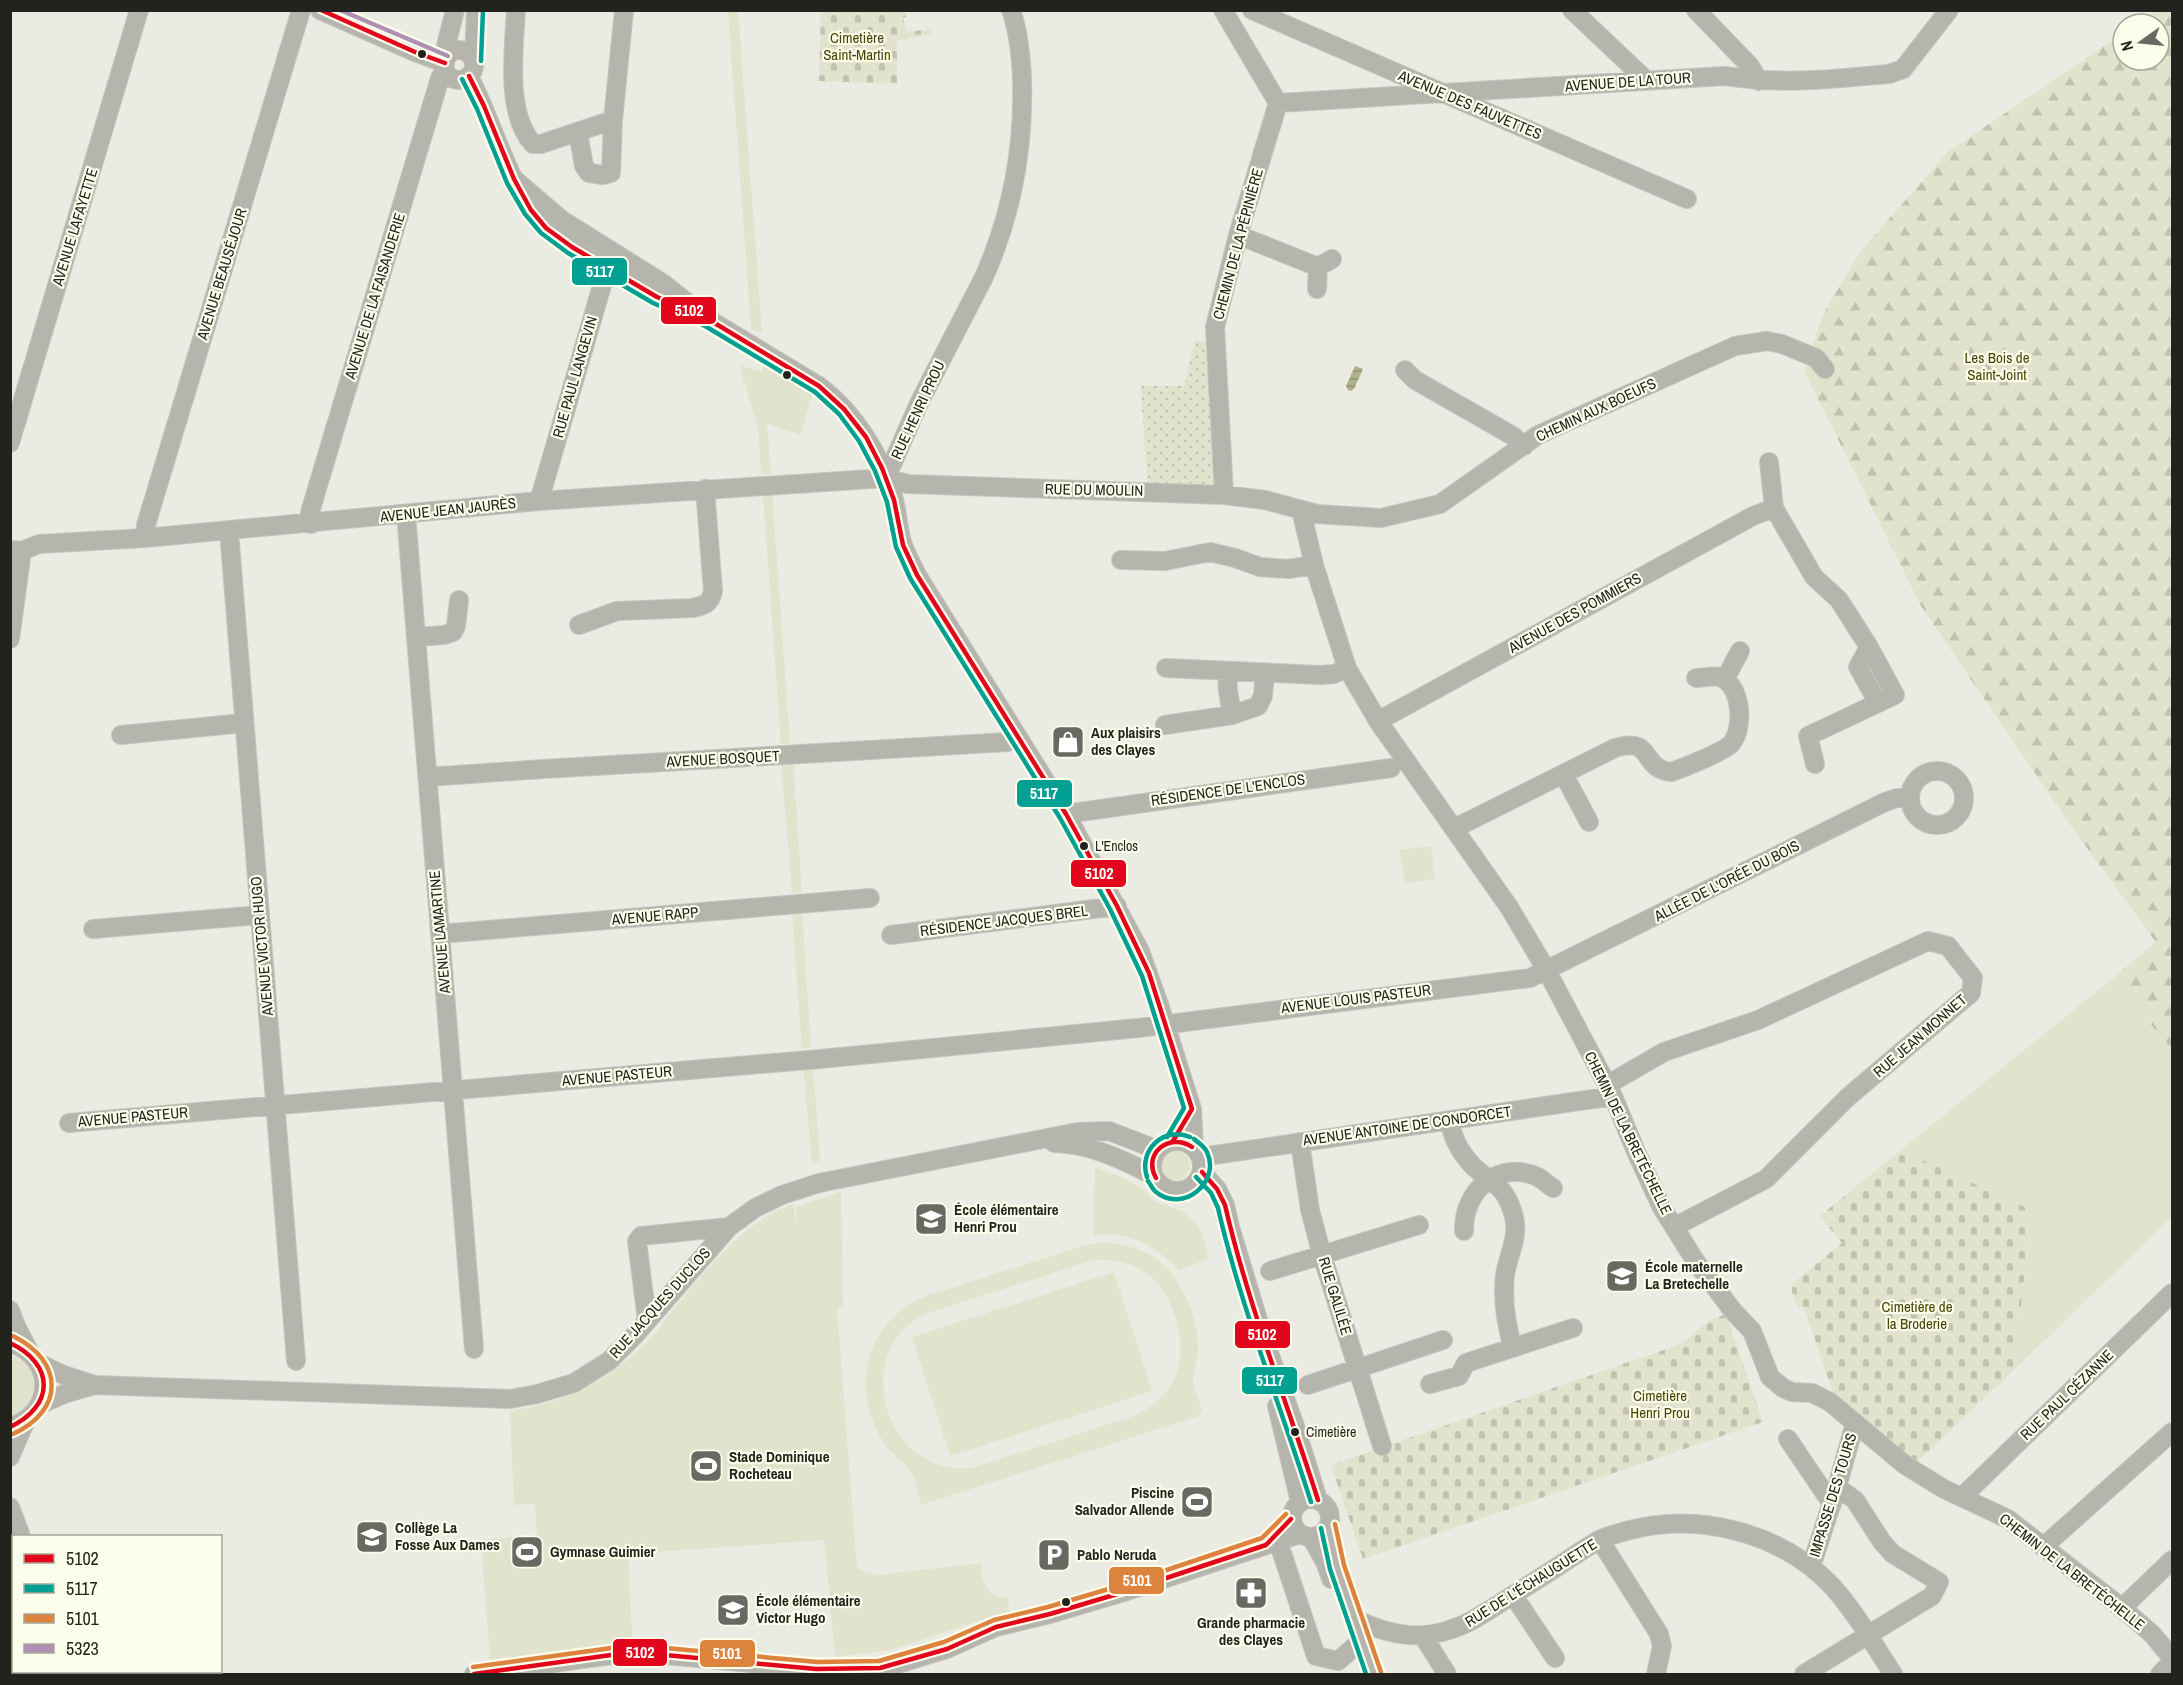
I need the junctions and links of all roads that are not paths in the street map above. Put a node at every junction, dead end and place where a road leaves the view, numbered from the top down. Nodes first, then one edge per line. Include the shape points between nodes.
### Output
1 (139, 10) edge
2 (301, 10) edge
3 (320, 10) edge
4 (455, 10) edge
5 (476, 10) edge
6 (516, 10) edge
7 (624, 10) edge
8 (1011, 10) edge
9 (1222, 10) edge
10 (1252, 10) edge
11 (1572, 10) edge
12 (1696, 10) edge
13 (1949, 10) edge
14 (446, 63) junction
15 (472, 69) junction
16 (1647, 81) junction
17 (1759, 81) junction
18 (1443, 93) junction
19 (1278, 103) junction
20 (613, 120) junction
21 (578, 133) junction
22 (1687, 199) dead end
23 (1238, 235) junction
24 (609, 261) junction
25 (1317, 289) dead end
26 (1825, 369) dead end
27 (1405, 370) dead end
28 (10, 443) edge
29 (1524, 446) junction
30 (1769, 462) dead end
31 (886, 478) junction
32 (705, 489) junction
33 (1224, 495) junction
34 (539, 501) junction
35 (1774, 508) junction
36 (1301, 510) junction
37 (406, 514) junction
38 (311, 524) junction
39 (229, 531) junction
40 (145, 538) junction
41 (16, 550) edge
42 (1121, 560) dead end
43 (1314, 565) junction
44 (459, 600) dead end
45 (579, 625) dead end
46 (416, 638) junction
47 (10, 639) edge
48 (1740, 651) dead end
49 (1166, 668) dead end
50 (1347, 668) junction
51 (1227, 671) junction
52 (1265, 673) junction
53 (1696, 678) dead end
54 (1725, 679) junction
55 (1232, 715) junction
56 (1378, 721) junction
57 (244, 723) junction
58 (1165, 725) dead end
59 (121, 735) dead end
60 (1016, 735) junction
61 (1815, 764) dead end
62 (1391, 768) dead end
63 (1564, 774) junction
64 (427, 777) junction
65 (1910, 798) dead end
66 (1066, 814) junction
67 (1589, 822) dead end
68 (1455, 828) junction
69 (870, 898) dead end
70 (1117, 906) junction
71 (260, 915) junction
72 (93, 929) dead end
73 (440, 934) junction
74 (891, 935) dead end
75 (1547, 971) junction
76 (1165, 1024) junction
77 (453, 1090) junction
78 (1610, 1090) junction
79 (275, 1105) junction
80 (1192, 1109) junction
81 (1449, 1120) junction
82 (69, 1123) dead end
83 (1300, 1142) junction
84 (1031, 1143) junction
85 (1165, 1146) junction
86 (1199, 1159) junction
87 (1154, 1176) junction
88 (1491, 1178) junction
89 (1553, 1188) dead end
90 (1190, 1189) junction
91 (1419, 1225) dead end
92 (729, 1227) junction
93 (1230, 1227) junction
94 (1674, 1227) junction
95 (1464, 1231) dead end
96 (1322, 1255) junction
97 (1270, 1271) dead end
98 (2172, 1293) edge
99 (10, 1310) edge
100 (647, 1320) junction
101 (1573, 1329) dead end
102 (1443, 1340) dead end
103 (10, 1343) edge
104 (1513, 1348) junction
105 (474, 1349) dead end
106 (34, 1358) junction
107 (296, 1361) dead end
108 (1358, 1369) junction
109 (1430, 1384) dead end
110 (95, 1385) junction
111 (1308, 1385) dead end
112 (39, 1405) junction
113 (18, 1423) edge
114 (1855, 1423) junction
115 (2172, 1432) edge
116 (1788, 1439) dead end
117 (1382, 1446) dead end
118 (10, 1457) edge
119 (1834, 1496) junction
120 (1962, 1497) junction
121 (1309, 1501) junction
122 (10, 1508) edge
123 (1328, 1526) junction
124 (1301, 1530) junction
125 (21, 1535) edge
126 (1600, 1540) junction
127 (1272, 1543) junction
128 (2043, 1547) junction
129 (2172, 1560) edge
130 (1810, 1567) junction
131 (1513, 1595) junction
132 (2122, 1608) junction
133 (1355, 1619) junction
134 (1393, 1634) junction
135 (1423, 1636) junction
136 (1869, 1636) junction
137 (1354, 1647) junction
138 (1555, 1658) dead end
139 (2172, 1660) edge
140 (1333, 1668) edge
141 (1369, 1671) edge
142 (519, 1672) edge
143 (474, 1674) edge
144 (1446, 1674) edge
145 (1656, 1674) edge
146 (1804, 1674) edge
147 (1893, 1674) edge
148 (2160, 1674) edge

1 - 28 street, AVENUE LAFAYETTE
2 - 40 street, AVENUE BEAUSÉJOUR
3 - 14 street
4 - 14 street, AVENUE DE LA FAISANDERIE
5 - 15 street
6 - 21 street via 512,85 525,135 533,144 541,144
7 - 20 street
8 - 31 street, RUE HENRI PROU via 1019,31 1023,116 1006,217 984,277 920,401
9 - 19 street
10 - 18 street, AVENUE DES FAUVETTES
11 - 16 street
12 - 17 street via 1750,66
13 - 17 street, AVENUE DE LA TOUR via 1903,69 1889,74 1793,82
14 - 15 street via 450,77 458,80
14 - 15 street via 450,53 459,50 468,53
14 - 38 street, AVENUE DE LA FAISANDERIE via 310,512
15 - 24 street via 514,179 531,210 546,228
16 - 17 street, AVENUE DE LA TOUR via 1725,76
16 - 18 street, AVENUE DE LA TOUR
18 - 19 street, AVENUE DE LA TOUR
18 - 22 street, AVENUE DES FAUVETTES
19 - 23 street, CHEMIN DE LA PÉPINIÈRE
20 - 21 street
20 - 21 street via 611,172 603,175 590,173 584,166
23 - 25 street via 1325,263
23 - 33 street, CHEMIN DE LA PÉPINIÈRE via 1215,327
24 - 31 street via 657,297 708,319 834,397 866,438
24 - 34 street, RUE PAUL LANGEVIN
26 - 29 street, CHEMIN AUX BOEUFS via 1816,358 1782,344 1767,341 1735,346 1538,435
27 - 29 street via 1415,380
29 - 36 street, CHEMIN AUX BOEUFS via 1440,504 1381,518
30 - 35 street
31 - 32 street, AVENUE JEAN JAURÈS
31 - 33 street, RUE DU MOULIN via 908,484
31 - 60 street, RUE HENRI PROU via 903,545 917,575
32 - 34 street, AVENUE JEAN JAURÈS
32 - 45 street via 711,600 705,606 693,608 617,611
33 - 36 street, RUE DU MOULIN
34 - 37 street, AVENUE JEAN JAURÈS
35 - 56 street, AVENUE DES POMMIERS
35 - 61 street via 1815,577 1839,600 1895,695 1808,736
36 - 43 street, CHEMIN DE LA BRETÉCHELLE
37 - 38 street, AVENUE JEAN JAURÈS
37 - 46 street, AVENUE LAMARTINE
38 - 39 street, AVENUE JEAN JAURÈS
39 - 40 street, AVENUE JEAN JAURÈS
39 - 57 street, AVENUE VICTOR HUGO
40 - 41 street, AVENUE JEAN JAURÈS via 39,544
41 - 47 street
42 - 43 street via 1165,561 1210,552 1260,567 1288,569
43 - 50 street, CHEMIN DE LA BRETÉCHELLE
44 - 46 street via 453,632
46 - 64 street, AVENUE LAMARTINE
48 - 54 street
49 - 51 street
50 - 52 street via 1320,675
50 - 56 street, CHEMIN DE LA BRETÉCHELLE
51 - 52 street
51 - 55 street
52 - 55 street via 1258,706
53 - 54 street
54 - 63 street via 1734,690 1739,722 1729,746 1671,772 1661,771 1640,747 1629,744
55 - 58 street
56 - 68 street, CHEMIN DE LA BRETÉCHELLE
57 - 59 street
57 - 71 street, AVENUE VICTOR HUGO
60 - 64 street, AVENUE BOSQUET via 1008,742
60 - 66 street, RUE HENRI PROU
62 - 66 street, RÉSIDENCE DE L'ENCLOS
63 - 67 street
63 - 68 street
64 - 73 street, AVENUE LAMARTINE
65 - 75 street, ALLÉE DE L'ORÉE DU BOIS via 1886,802
66 - 70 street, RUE HENRI PROU
68 - 75 street, CHEMIN DE LA BRETÉCHELLE
69 - 73 street, AVENUE RAPP
70 - 74 street, RÉSIDENCE JACQUES BREL
70 - 76 street, RUE HENRI PROU via 1144,962
71 - 72 street
71 - 79 street, AVENUE VICTOR HUGO
73 - 77 street, AVENUE LAMARTINE
75 - 76 street, AVENUE LOUIS PASTEUR via 1530,978
75 - 78 street, CHEMIN DE LA BRETÉCHELLE
76 - 77 street, AVENUE PASTEUR via 832,1058
76 - 80 street, RUE HENRI PROU
77 - 79 street, AVENUE PASTEUR
77 - 105 street, AVENUE LAMARTINE
78 - 81 street, AVENUE ANTOINE DE CONDORCET
78 - 94 street, CHEMIN DE LA BRETÉCHELLE via 1636,1154
78 - 94 street, RUE JEAN MONNET via 1665,1052 1758,1020 1928,941 1948,946 1973,978 1971,993 1848,1097 1766,1179
79 - 82 street, AVENUE PASTEUR
79 - 107 street, AVENUE VICTOR HUGO
80 - 85 street
80 - 86 street, RUE HENRI PROU
81 - 83 street, AVENUE ANTOINE DE CONDORCET
81 - 88 street via 1461,1153
83 - 86 street, AVENUE ANTOINE DE CONDORCET
83 - 96 street, RUE GALILÉE via 1310,1210
84 - 85 street, RUE JACQUES DUCLOS via 1098,1130
84 - 87 street, RUE JACQUES DUCLOS via 1085,1147 1129,1162
84 - 92 street, RUE JACQUES DUCLOS via 809,1186 755,1208
85 - 86 street via 1180,1141
85 - 87 street via 1152,1162
86 - 90 street via 1199,1179
86 - 93 street via 1225,1205
87 - 90 street via 1165,1189
88 - 89 street via 1526,1174
88 - 95 street via 1468,1203
88 - 104 street via 1507,1198 1514,1218 1515,1235 1504,1292 1504,1312
90 - 93 street via 1208,1199
91 - 96 street
92 - 100 street, RUE JACQUES DUCLOS
92 - 100 street via 641,1236 638,1241
93 - 121 street
94 - 114 street, CHEMIN DE LA BRETÉCHELLE via 1696,1262 1752,1331 1770,1377 1791,1392 1820,1396
96 - 97 street
96 - 108 street, RUE GALILÉE
98 - 120 street, RUE PAUL CÉZANNE
99 - 106 street
100 - 110 street, RUE JACQUES DUCLOS via 609,1361 574,1383 510,1399
101 - 104 street
102 - 108 street
103 - 106 street, RUE JACQUES DUCLOS
104 - 109 street via 1466,1364 1459,1376
106 - 110 street, RUE JACQUES DUCLOS
106 - 112 street via 44,1384
108 - 111 street
108 - 117 street, RUE GALILÉE
110 - 112 street, RUE JACQUES DUCLOS
112 - 113 street, RUE JACQUES DUCLOS
113 - 118 street, RUE JACQUES DUCLOS
114 - 119 street, IMPASSE DES TOURS
114 - 120 street, CHEMIN DE LA BRETÉCHELLE via 1905,1465
115 - 128 street
116 - 119 street
119 - 130 street, IMPASSE DES TOURS
119 - 136 street via 1855,1500 1893,1554 1939,1582 1932,1596
120 - 128 street, CHEMIN DE LA BRETÉCHELLE via 2008,1519
121 - 123 street via 1327,1508
121 - 124 street via 1292,1512
122 - 125 street
123 - 124 street via 1321,1534
123 - 133 street
124 - 127 street
124 - 137 street via 1326,1564
126 - 130 street, RUE DE L'ÉCHAUGUETTE via 1641,1527 1712,1526 1778,1546
126 - 131 street, RUE DE L'ÉCHAUGUETTE
126 - 145 street via 1659,1634 1662,1646
127 - 140 street via 1316,1656
127 - 142 street via 1124,1592 996,1627 947,1649 880,1668 816,1669 633,1652
128 - 132 street, CHEMIN DE LA BRETÉCHELLE
129 - 132 street
130 - 136 street, RUE DE L'ÉCHAUGUETTE via 1831,1585
131 - 135 street, RUE DE L'ÉCHAUGUETTE via 1456,1629
131 - 138 street
132 - 139 street, CHEMIN DE LA BRETÉCHELLE via 2152,1634
133 - 134 street, RUE DE L'ÉCHAUGUETTE
133 - 141 street
134 - 135 street, RUE DE L'ÉCHAUGUETTE
134 - 141 street via 1379,1646
135 - 144 street
136 - 146 street
136 - 147 street, RUE DE L'ÉCHAUGUETTE
137 - 140 street
137 - 141 street
139 - 148 street
142 - 143 street

